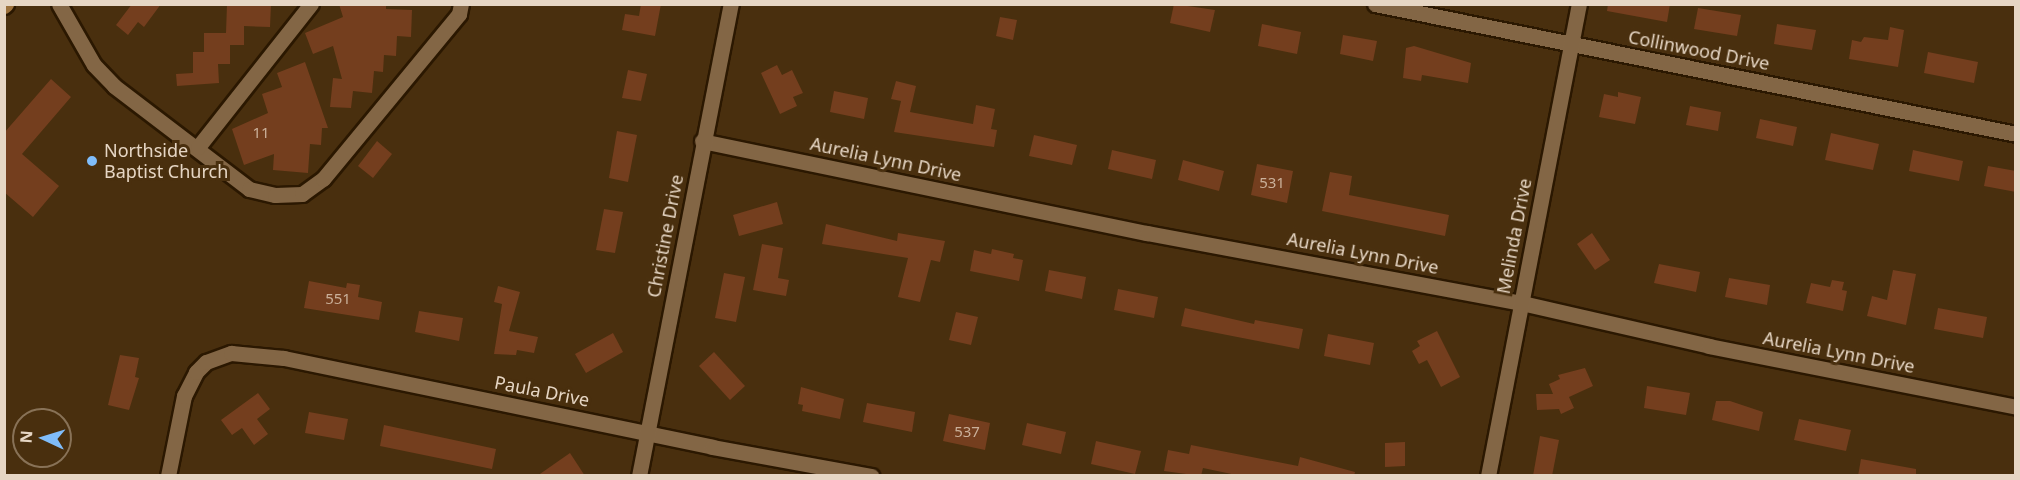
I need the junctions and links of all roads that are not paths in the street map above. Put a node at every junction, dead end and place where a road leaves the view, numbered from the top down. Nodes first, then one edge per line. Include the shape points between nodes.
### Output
1 (58, 4) edge
2 (311, 4) edge
3 (461, 4) edge
4 (731, 4) edge
5 (1375, 4) edge
6 (1579, 4) edge
7 (1571, 44) junction
8 (2016, 134) edge
9 (702, 141) junction
10 (198, 147) junction
11 (1522, 303) junction
12 (2016, 407) edge
13 (648, 432) junction
14 (168, 476) edge
15 (639, 476) edge
16 (871, 476) edge
17 (1488, 476) edge

1 - 10 street via 94,65 114,86
2 - 10 street
3 - 10 street via 459,14 355,143 311,190 275,195 249,189
4 - 9 street, Christine Drive
5 - 7 street, Collinwood Drive
6 - 7 street, Melinda Drive
7 - 8 street, Collinwood Drive
7 - 11 street, Melinda Drive
9 - 11 street, Aurelia Lynn Drive via 1147,233
9 - 13 street, Christine Drive
11 - 12 street, Aurelia Lynn Drive via 1703,345
11 - 17 street, Melinda Drive
13 - 14 street, Paula Drive via 284,358 231,353 206,362 184,396
13 - 15 street, Christine Drive
13 - 16 street, Paula Drive

